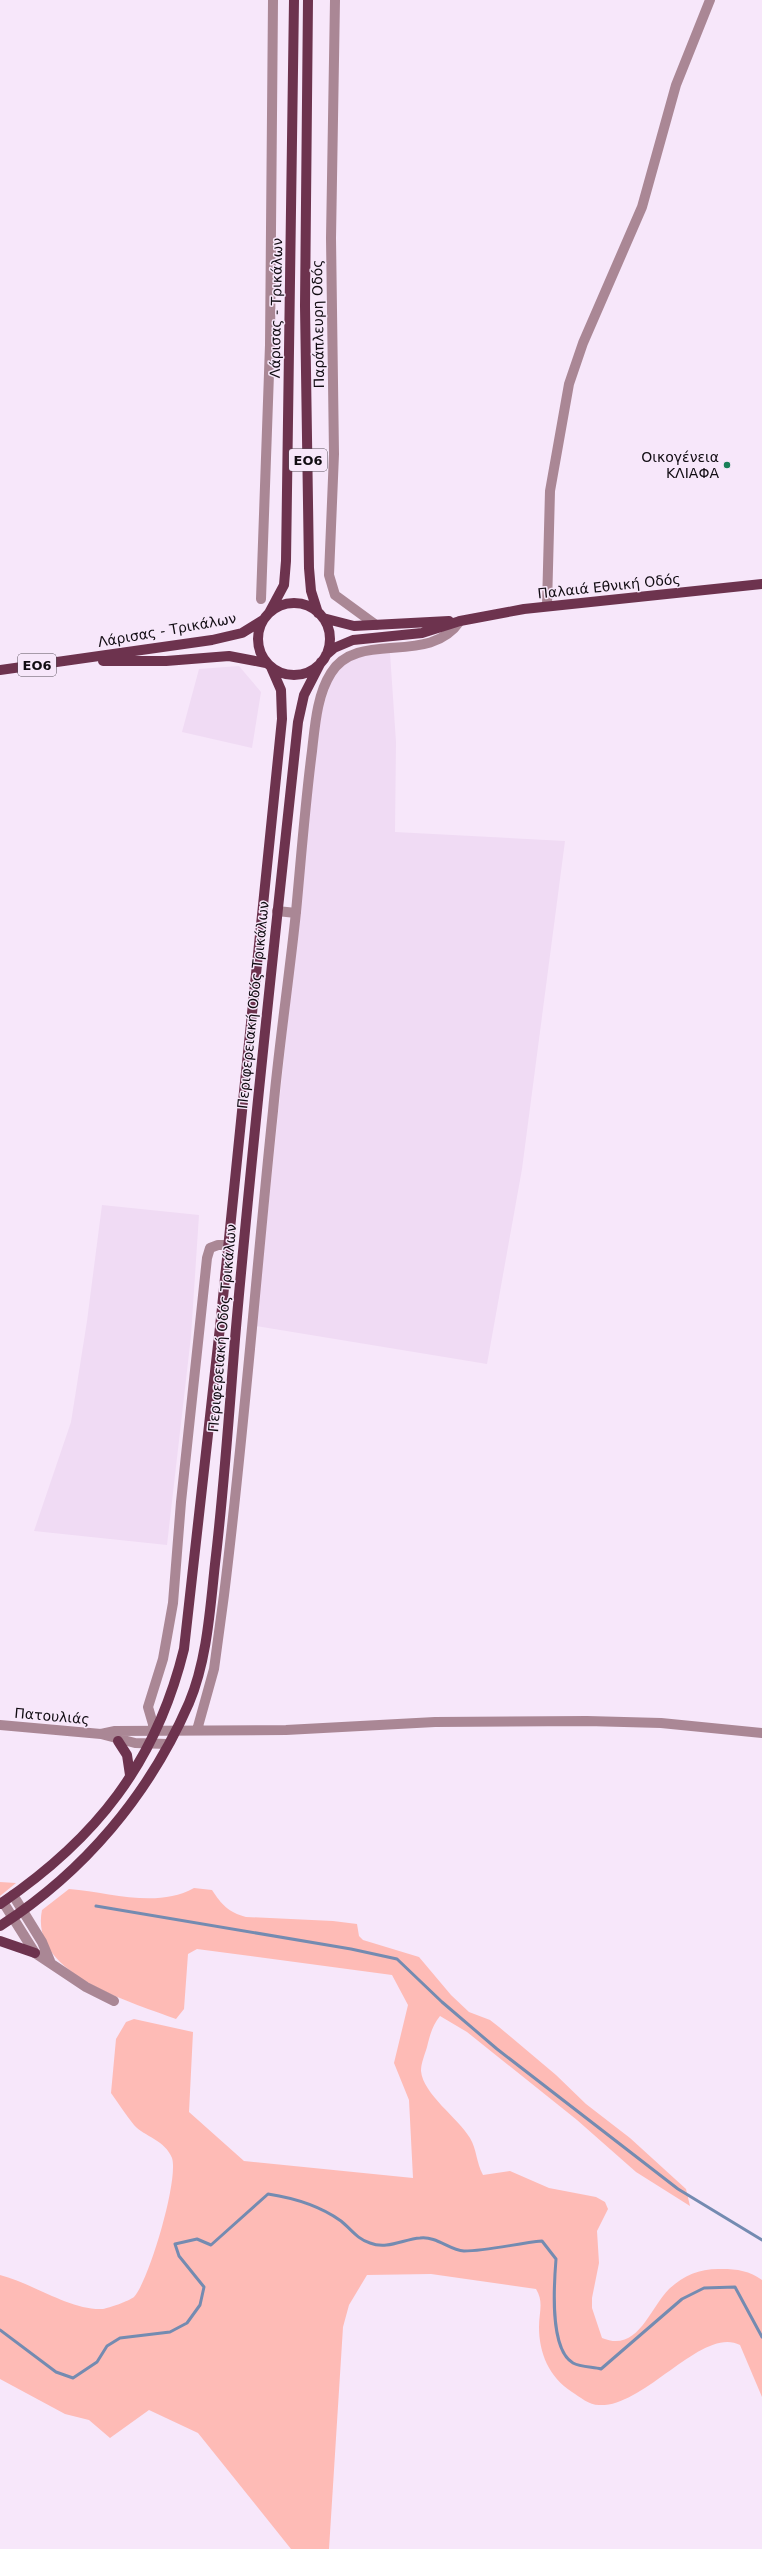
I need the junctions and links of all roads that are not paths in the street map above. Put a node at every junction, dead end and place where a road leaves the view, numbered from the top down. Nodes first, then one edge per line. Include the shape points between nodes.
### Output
1 (273, 0) edge
2 (294, 0) edge
3 (308, 0) edge
4 (335, 0) edge
5 (710, 0) edge
6 (762, 584) edge
7 (261, 599) dead end
8 (547, 606) junction
9 (320, 616) junction
10 (266, 617) junction
11 (460, 621) junction
12 (376, 626) junction
13 (324, 659) junction
14 (73, 661) junction
15 (269, 665) junction
16 (0, 670) edge
17 (277, 911) junction
18 (296, 913) junction
19 (265, 1034) junction
20 (280, 1036) junction
21 (259, 1080) junction
22 (276, 1082) junction
23 (255, 1113) junction
24 (272, 1114) junction
25 (246, 1210) junction
26 (263, 1211) junction
27 (228, 1245) junction
28 (0, 1725) edge
29 (176, 1730) junction
30 (197, 1730) junction
31 (155, 1731) junction
32 (762, 1733) edge
33 (101, 1734) junction
34 (118, 1740) junction
35 (148, 1744) junction
36 (168, 1744) junction
37 (130, 1775) junction
38 (14, 1895) junction
39 (1, 1903) edge
40 (24, 1910) junction
41 (12, 1918) junction
42 (0, 1926) edge
43 (0, 1941) edge
44 (36, 1953) junction
45 (50, 1961) junction
46 (114, 2001) dead end

1 - 7 street via 270,345
2 - 10 main road, Λάρισας - Τρικάλων / ΕΟ6 via 286,561 284,585
3 - 9 main road, Λάρισας - Τρικάλων / ΕΟ6 via 305,349 309,568 312,596
4 - 12 street, Παράπλευρη Οδός via 331,238 334,454 329,575 335,595
5 - 8 street via 676,85 642,207 583,342 569,384 550,491
6 - 8 main road, Παλαιά Εθνική Οδός
8 - 11 main road, Παλαιά Εθνική Οδός
9 - 10 main road, ΕΟ6 via 309,607 288,604
9 - 12 main road, Παλαιά Εθνική Οδός via 345,625
9 - 13 main road, ΕΟ6 via 330,636
10 - 14 main road, Λάρισας - Τρικάλων / ΕΟ6 via 242,633 229,636
10 - 15 main road, ΕΟ6 via 259,630 258,642 260,653
11 - 12 main road, Παλαιά Εθνική Οδός
11 - 13 main road, Παλαιά Εθνική Οδός via 422,633 353,640 334,648
11 - 18 street via 452,631 434,641 410,647 352,654 339,662 330,674 318,708 314,734
13 - 15 main road, ΕΟ6 via 303,674 291,675
13 - 17 main road, Περιφερειακή Οδός Τρικάλων via 304,695 298,722
14 - 15 main road, Λάρισας - Τρικάλων / ΕΟ6 via 166,661 229,656
14 - 16 main road, Λάρισας - Τρικάλων / ΕΟ6
15 - 27 main road, Περιφερειακή Οδός Τρικάλων via 281,690 282,719
17 - 18 street
17 - 19 main road, Περιφερειακή Οδός Τρικάλων
18 - 20 street
19 - 20 street
19 - 21 main road, Περιφερειακή Οδός Τρικάλων
20 - 22 street
21 - 22 street
21 - 23 main road, Περιφερειακή Οδός Τρικάλων
22 - 24 street
23 - 24 street
23 - 25 main road, Περιφερειακή Οδός Τρικάλων
24 - 26 street
25 - 26 street
25 - 29 main road, Περιφερειακή Οδός Τρικάλων via 211,1606 206,1643 198,1673 190,1700
26 - 30 street via 222,1619 214,1669
27 - 31 main road, Περιφερειακή Οδός Τρικάλων via 184,1649 177,1676
27 - 31 street via 218,1244 210,1248 208,1258 182,1487 173,1603 163,1658 148,1707
28 - 33 street, Πατουλιάς
29 - 30 street, Πατουλιάς
29 - 31 street, Πατουλιάς
29 - 36 main road, Περιφερειακή Οδός Τρικάλων
30 - 32 street, Πατουλιάς via 286,1730 435,1722 587,1721 667,1723
31 - 33 street, Πατουλιάς via 115,1731
31 - 35 main road, Περιφερειακή Οδός Τρικάλων
33 - 34 street, Πατουλιάς
34 - 35 street, Πατουλιάς
34 - 37 main road via 127,1755
35 - 36 street, Πατουλιάς
35 - 37 main road, Περιφερειακή Οδός Τρικάλων
36 - 40 main road, Περιφερειακή Οδός Τρικάλων via 137,1795 102,1841 71,1873
37 - 38 main road, Περιφερειακή Οδός Τρικάλων via 107,1809 78,1843
38 - 39 main road, Περιφερειακή Οδός Τρικάλων
38 - 40 street
39 - 41 street
40 - 41 main road, Περιφερειακή Οδός Τρικάλων
40 - 45 street
41 - 42 main road, Περιφερειακή Οδός Τρικάλων
41 - 44 street
43 - 44 main road
44 - 45 street
45 - 46 street via 86,1987

